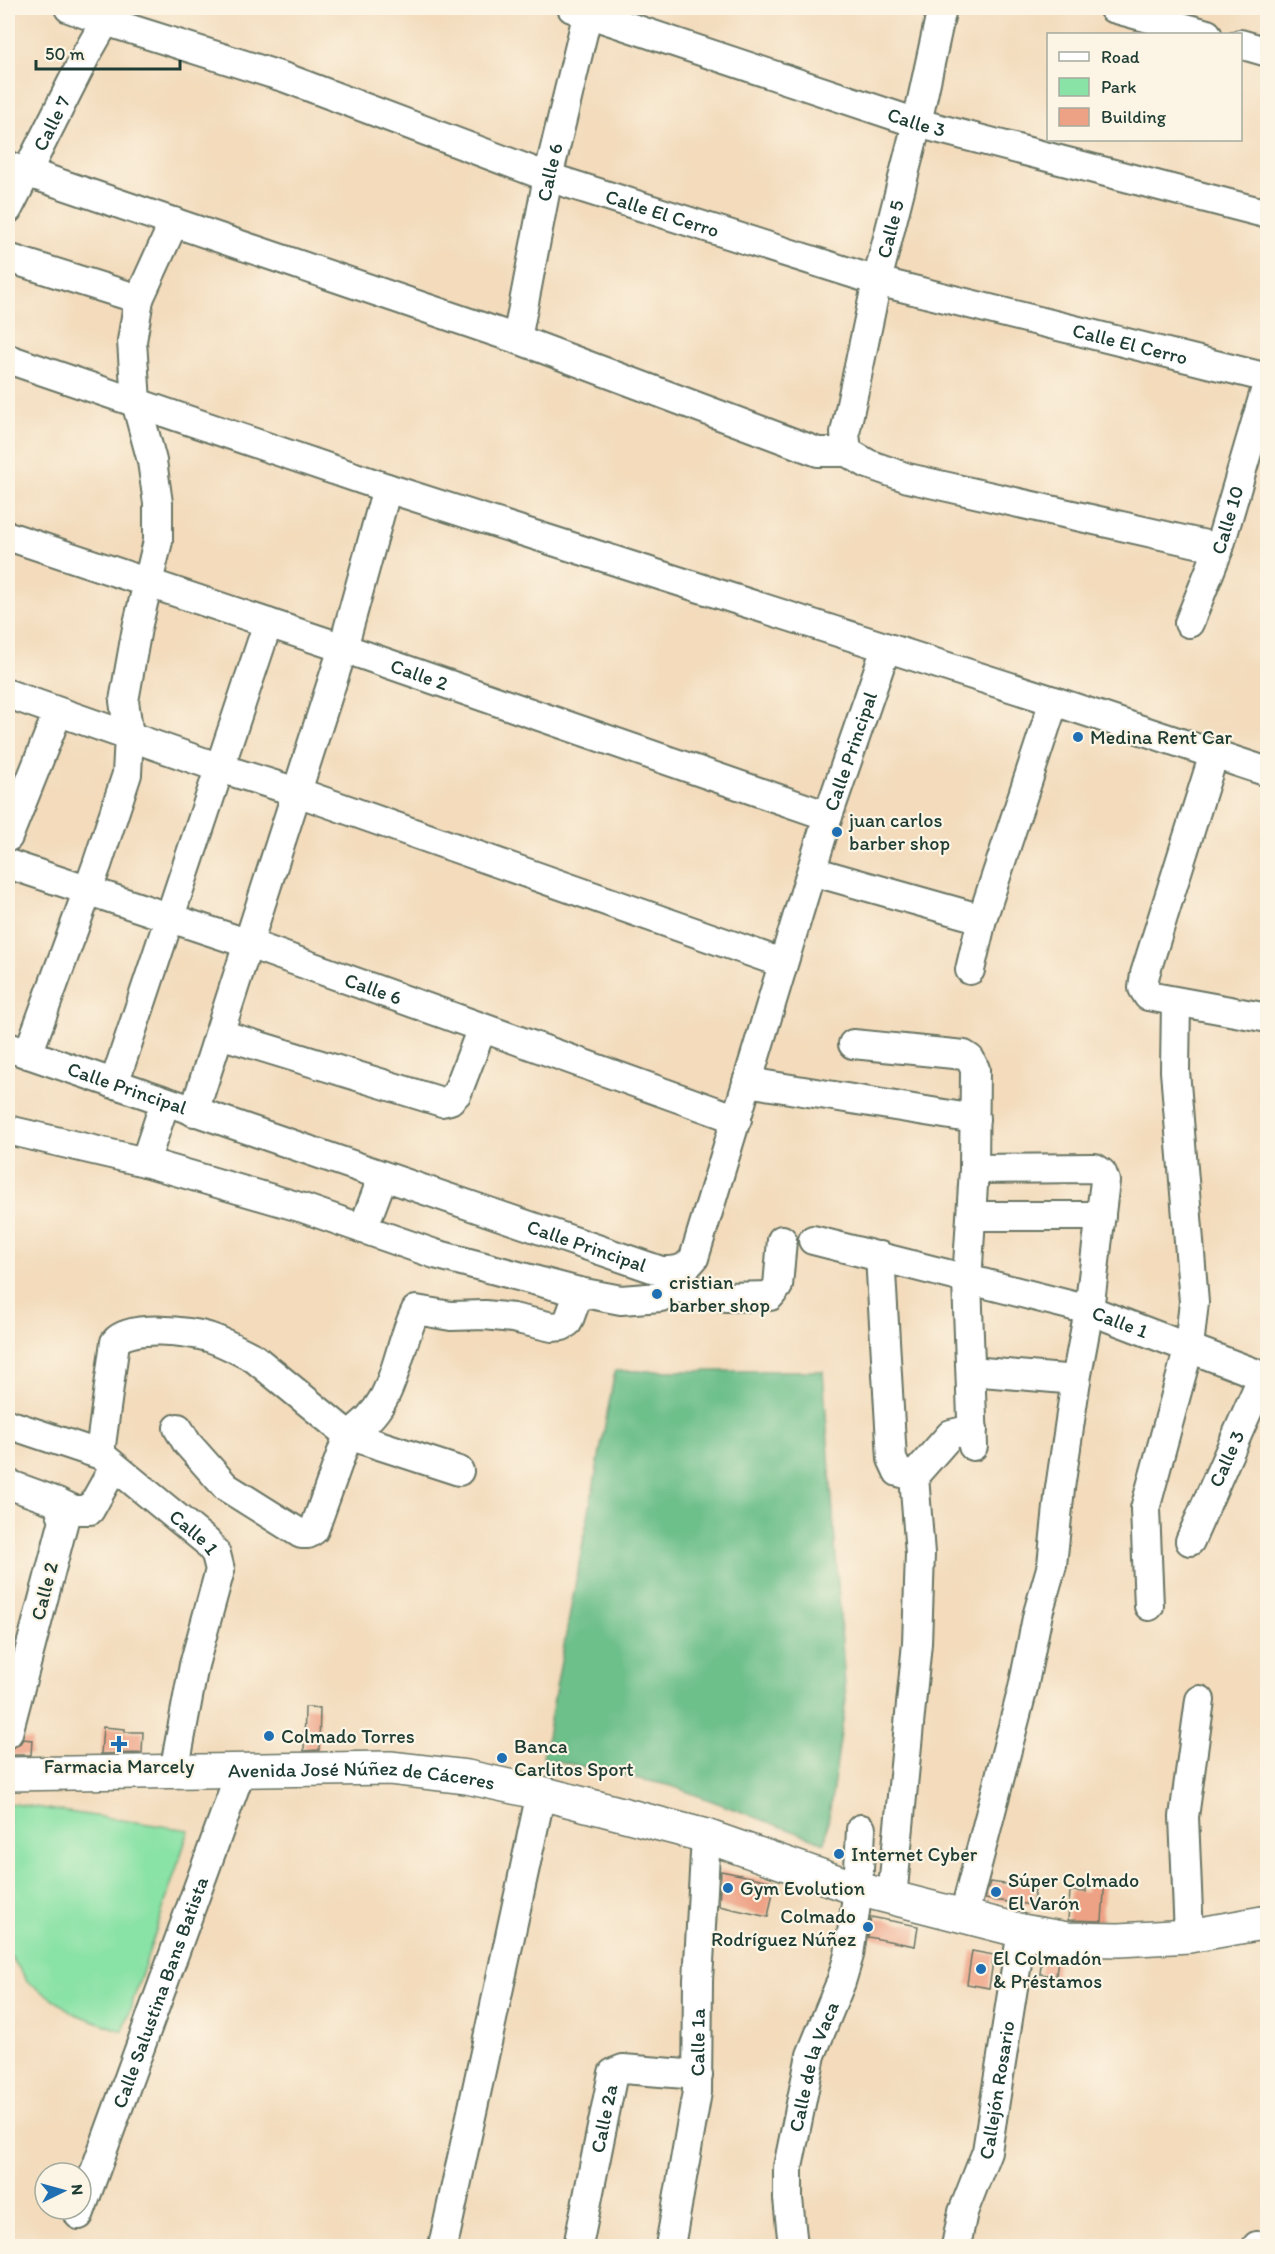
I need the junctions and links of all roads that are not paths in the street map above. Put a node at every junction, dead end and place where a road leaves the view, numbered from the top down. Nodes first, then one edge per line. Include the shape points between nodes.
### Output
1 (69, 8) edge
2 (942, 8) edge
3 (1113, 8) edge
4 (582, 9) edge
5 (109, 14) edge
6 (1203, 33) edge
7 (1242, 45) edge
8 (1268, 52) edge
9 (916, 123) junction
10 (16, 170) edge
11 (548, 177) junction
12 (8, 209) edge
13 (1268, 214) edge
14 (174, 222) junction
15 (8, 258) edge
16 (877, 281) junction
17 (139, 299) junction
18 (517, 339) junction
19 (8, 358) edge
20 (1268, 380) edge
21 (136, 402) junction
22 (847, 452) junction
23 (387, 488) junction
24 (8, 536) edge
25 (1219, 548) junction
26 (148, 583) junction
27 (268, 623) junction
28 (1189, 623) dead end
29 (343, 648) junction
30 (886, 648) junction
31 (8, 694) edge
32 (1054, 701) junction
33 (58, 712) junction
34 (129, 736) junction
35 (1214, 754) junction
36 (220, 768) junction
37 (1268, 772) edge
38 (18, 781) edge
39 (297, 792) junction
40 (828, 816) junction
41 (8, 837) edge
42 (8, 864) edge
43 (812, 871) junction
44 (88, 891) junction
45 (170, 918) junction
46 (982, 919) junction
47 (249, 944) junction
48 (782, 963) junction
49 (970, 970) dead end
50 (1176, 1002) junction
51 (1268, 1018) edge
52 (482, 1028) junction
53 (220, 1034) junction
54 (853, 1044) dead end
55 (18, 1051) edge
56 (747, 1082) junction
57 (114, 1084) junction
58 (165, 1102) junction
59 (194, 1112) junction
60 (737, 1119) junction
61 (975, 1119) junction
62 (8, 1130) edge
63 (145, 1162) junction
64 (974, 1169) junction
65 (382, 1176) junction
66 (972, 1216) junction
67 (1101, 1216) junction
68 (363, 1229) junction
69 (782, 1240) dead end
70 (813, 1240) dead end
71 (880, 1256) junction
72 (675, 1279) junction
73 (967, 1281) junction
74 (579, 1292) junction
75 (1089, 1310) junction
76 (1189, 1347) junction
77 (971, 1371) junction
78 (1265, 1377) edge
79 (1076, 1380) junction
80 (8, 1424) edge
81 (178, 1428) dead end
82 (348, 1435) junction
83 (108, 1461) junction
84 (459, 1471) dead end
85 (914, 1476) junction
86 (8, 1484) edge
87 (57, 1502) junction
88 (1190, 1541) dead end
89 (1149, 1606) dead end
90 (1200, 1700) dead end
91 (8, 1732) edge
92 (241, 1770) junction
93 (174, 1772) junction
94 (8, 1774) edge
95 (541, 1793) junction
96 (861, 1829) dead end
97 (706, 1836) junction
98 (858, 1889) junction
99 (892, 1898) junction
100 (963, 1915) junction
101 (1268, 1922) edge
102 (1022, 1930) junction
103 (1190, 1936) junction
104 (698, 2075) junction
105 (93, 2177) edge
106 (1268, 2245) edge
107 (443, 2247) edge
108 (578, 2247) edge
109 (670, 2247) edge
110 (793, 2247) edge
111 (956, 2247) edge
112 (1257, 2247) edge

1 - 5 street, Calle El Cerro
2 - 9 street, Calle 5
3 - 6 street
4 - 9 street, Calle 3
4 - 11 street, Calle 6
5 - 10 street, Calle 7
5 - 11 street, Calle El Cerro
7 - 8 street
9 - 13 street, Calle 3
9 - 16 street, Calle 5
10 - 12 street, Calle 7
10 - 14 street
11 - 16 street, Calle El Cerro
11 - 18 street, Calle 6
14 - 17 street
14 - 18 street
15 - 17 street
16 - 20 street, Calle El Cerro
16 - 22 street, Calle 5 via 845,433
17 - 21 street via 132,341
18 - 22 street via 818,452
19 - 21 street
20 - 25 street, Calle 10
21 - 23 street
21 - 26 street via 152,461 158,503 158,541
22 - 25 street via 908,478
23 - 29 street
23 - 30 street
24 - 26 street, Calle 2
25 - 28 street, Calle 10
26 - 27 street, Calle 2
26 - 34 street via 124,701
27 - 29 street, Calle 2
27 - 36 street
29 - 39 street
29 - 40 street, Calle 2
30 - 32 street
30 - 40 street, Calle Principal
31 - 33 street
32 - 35 street
32 - 46 street
33 - 34 street
33 - 38 street
34 - 36 street
34 - 44 street via 127,774
35 - 37 street
35 - 50 street via 1143,988 1148,996
36 - 39 street
36 - 45 street
38 - 41 street
39 - 47 street
39 - 48 street
40 - 43 street, Calle Principal
42 - 44 street, Calle 6
43 - 46 street
43 - 48 street, Calle Principal
44 - 45 street, Calle 6
44 - 55 street
45 - 47 street, Calle 6
45 - 57 street
46 - 49 street
47 - 52 street, Calle 6
47 - 53 street
48 - 56 street, Calle Principal
50 - 51 street
50 - 76 street via 1175,1071 1194,1302
52 - 53 street via 457,1093 442,1102
52 - 60 street, Calle 6
53 - 59 street
54 - 61 street via 964,1055 975,1069
55 - 57 street, Calle Principal
56 - 60 street, Calle Principal
56 - 61 street
57 - 58 street, Calle Principal
58 - 59 street, Calle Principal
58 - 63 street
59 - 65 street, Calle Principal
60 - 72 street, Calle Principal via 694,1258
61 - 64 street
62 - 63 street
63 - 68 street
64 - 66 street
64 - 67 street via 1095,1168 1105,1181
65 - 68 street
65 - 72 street, Calle Principal
66 - 67 street
66 - 73 street
67 - 75 street
68 - 74 street via 435,1254
69 - 72 street via 778,1286 770,1296 726,1297
70 - 71 street, Calle 1
71 - 73 street, Calle 1
71 - 85 street via 892,1459 898,1472
72 - 74 street via 669,1292 661,1297 640,1300
73 - 75 street, Calle 1
73 - 77 street
74 - 82 street via 568,1322 562,1326 485,1315 416,1311 379,1408 363,1426
75 - 76 street, Calle 1
75 - 79 street
76 - 78 street, Calle 1
76 - 89 street via 1145,1509
77 - 79 street
77 - 85 street via 973,1437 951,1434
78 - 88 street, Calle 3
79 - 100 street via 1052,1564
80 - 83 street, Calle 1
81 - 82 street via 226,1487 301,1534 314,1530
82 - 83 street via 254,1358 240,1351 193,1333 133,1332 115,1342 101,1445
82 - 84 street
83 - 87 street via 90,1510 74,1510
83 - 93 street, Calle 1 via 207,1542 216,1554 220,1570 194,1665
85 - 99 street via 920,1554 917,1644
86 - 87 street
87 - 91 street, Calle 2 via 64,1520
90 - 103 street via 1184,1817
92 - 93 main road, Avenida José Núñez de Cáceres
92 - 95 main road, Avenida José Núñez de Cáceres via 390,1768 467,1777
92 - 105 street, Calle Salustina Bans Batista
93 - 94 main road, Avenida José Núñez de Cáceres
95 - 97 main road, Avenida José Núñez de Cáceres
95 - 107 street
96 - 98 street, Calle de la Vaca
97 - 98 main road, Avenida José Núñez de Cáceres
97 - 104 street, Calle 1a via 698,1980
98 - 99 main road, Avenida José Núñez de Cáceres
98 - 110 street, Calle de la Vaca via 849,1955 811,2055 788,2167
99 - 100 main road, Avenida José Núñez de Cáceres
100 - 102 main road, Avenida José Núñez de Cáceres
101 - 103 main road, Avenida José Núñez de Cáceres
102 - 103 main road, Avenida José Núñez de Cáceres via 1067,1939
102 - 111 street, Callejón Rosario via 987,2151 963,2212
104 - 108 street, Calle 2a via 623,2069 614,2073
104 - 109 street, Calle 1a
106 - 112 street

